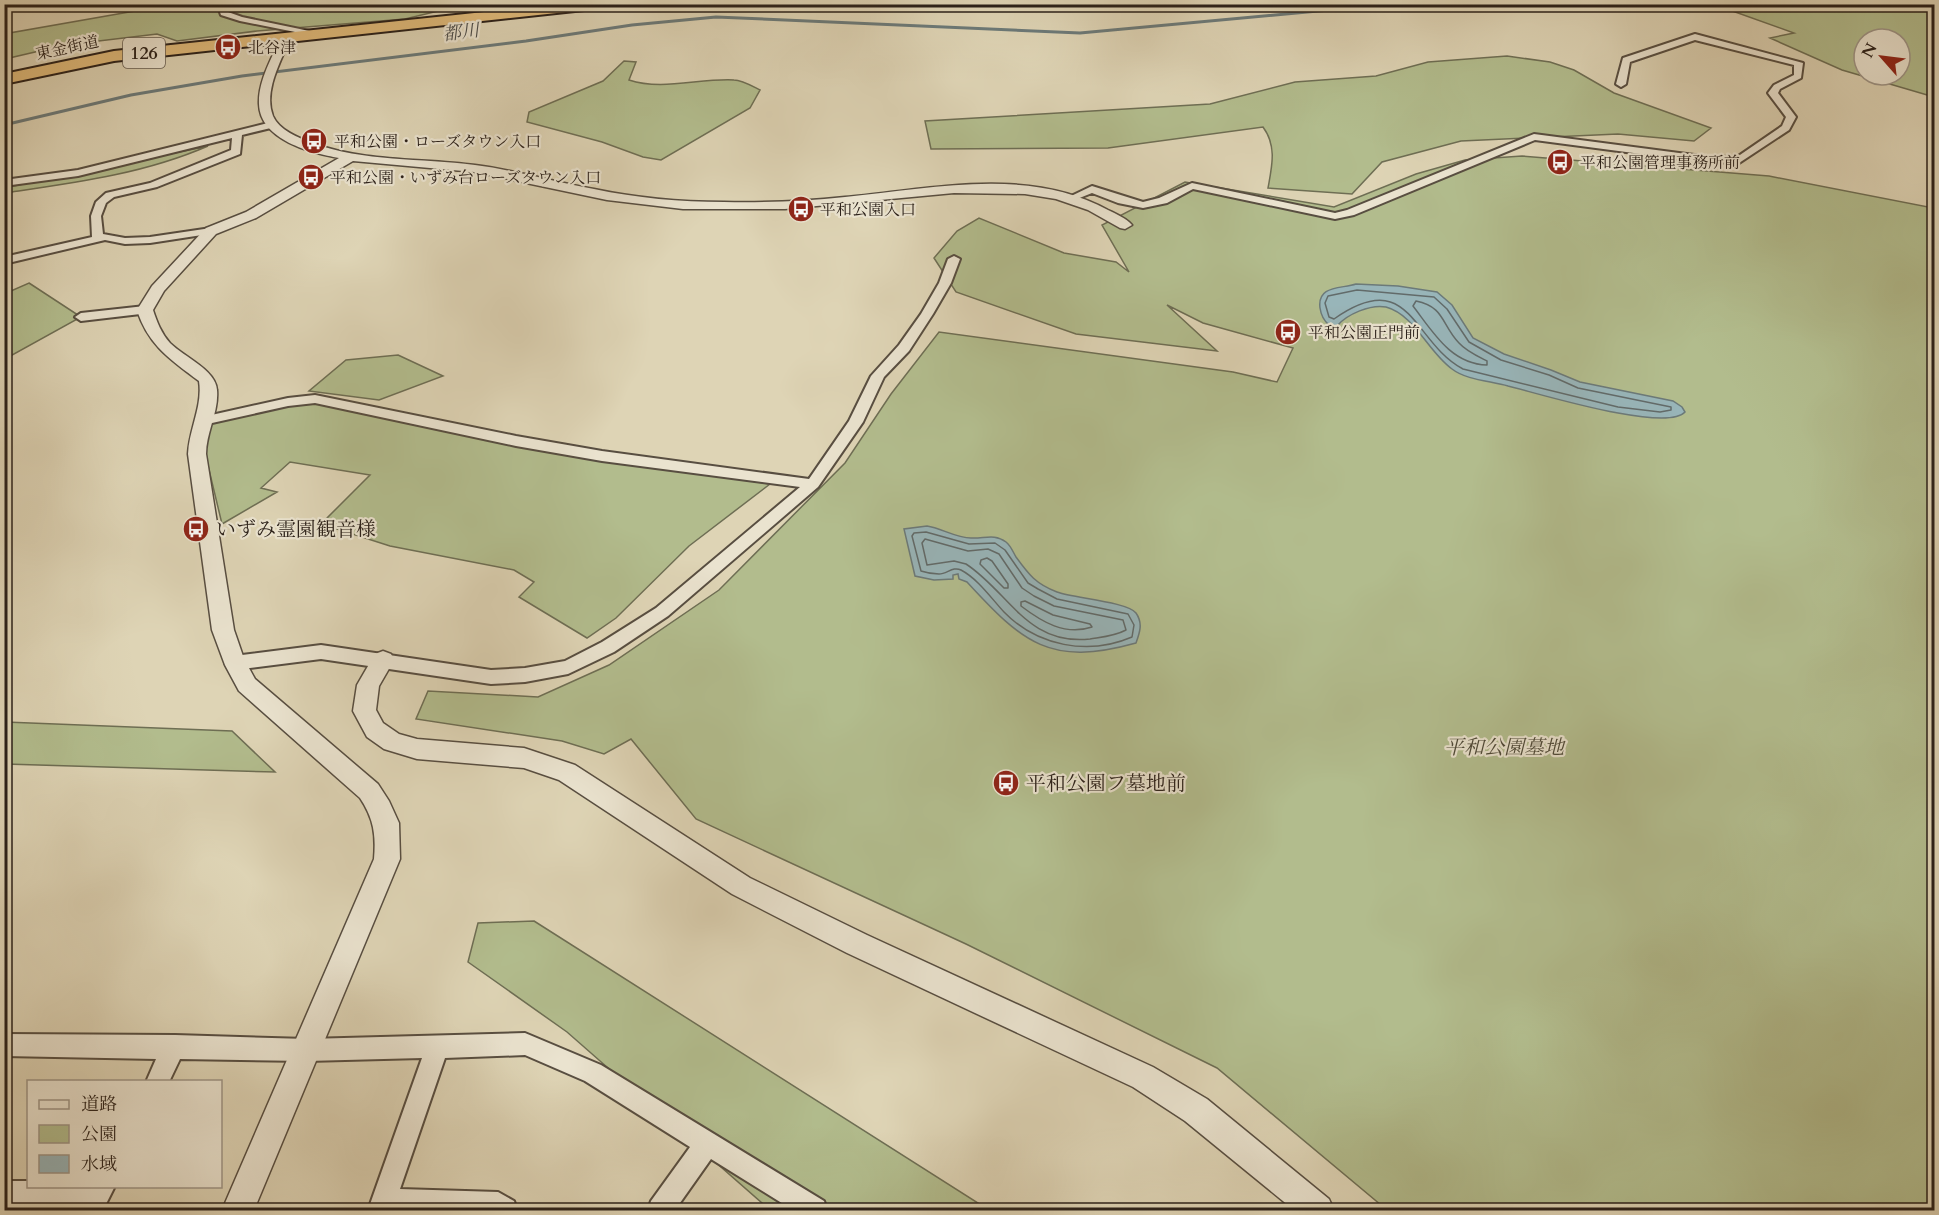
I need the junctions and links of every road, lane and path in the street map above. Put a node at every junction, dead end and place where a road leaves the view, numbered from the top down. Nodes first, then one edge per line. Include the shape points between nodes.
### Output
1 (221, 4) edge
2 (603, 4) edge
3 (320, 34) junction
4 (286, 37) junction
5 (4, 79) edge
6 (1621, 84) dead end
7 (272, 125) junction
8 (237, 135) junction
9 (352, 156) junction
10 (4, 183) edge
11 (1072, 198) junction
12 (1125, 225) dead end
13 (212, 231) junction
14 (98, 238) junction
15 (954, 259) dead end
16 (4, 261) edge
17 (145, 310) junction
18 (81, 317) dead end
19 (203, 421) junction
20 (813, 484) junction
21 (383, 660) junction
22 (234, 663) junction
23 (4, 1046) edge
24 (175, 1046) junction
25 (438, 1046) junction
26 (308, 1050) junction
27 (158, 1080) edge
28 (707, 1144) junction
29 (4, 1193) edge
30 (97, 1197) edge
31 (382, 1206) edge
32 (238, 1210) edge
33 (505, 1210) edge
34 (660, 1210) edge
35 (814, 1210) edge
36 (1318, 1210) edge

1 - 3 street via 224,12 240,19
2 - 3 highway, 東金街道 / 126
3 - 4 highway, 東金街道 / 126
4 - 5 highway, 東金街道 / 126 via 114,56
4 - 7 street via 264,100
6 - 11 street via 1626,60 1695,37 1799,63 1798,76 1773,93 1791,117 1786,128 1739,160 1691,158 1534,137 1335,216 1192,186 1163,202 1144,207 1092,189
7 - 8 street
7 - 9 street via 306,145
8 - 10 street via 78,172
8 - 14 street via 236,152 153,185 110,195 101,202 96,216
9 - 11 street via 473,168 582,192 682,205 806,205 967,187 1007,188
9 - 13 street via 251,215
11 - 12 street
13 - 14 street via 150,240
13 - 17 street via 157,289
14 - 16 street
15 - 20 street via 927,314 904,348 878,376 856,422
17 - 18 street
17 - 19 street via 149,328 158,342 206,379 209,393
19 - 20 street via 315,399 580,452
19 - 22 street via 196,441 223,630
20 - 21 street via 662,612 568,667 491,677
21 - 22 street via 321,652
21 - 36 street via 368,685 364,711 375,730 392,742 417,749 524,758 567,772 741,886 1143,1077 1196,1110
22 - 26 street via 247,685 369,791 383,810 389,833 387,860
23 - 24 street
24 - 26 street
24 - 27 street
25 - 26 street
25 - 28 street via 525,1044 592,1073
25 - 31 street
26 - 32 street
28 - 34 street
28 - 35 street
29 - 30 street
31 - 33 street via 498,1204

